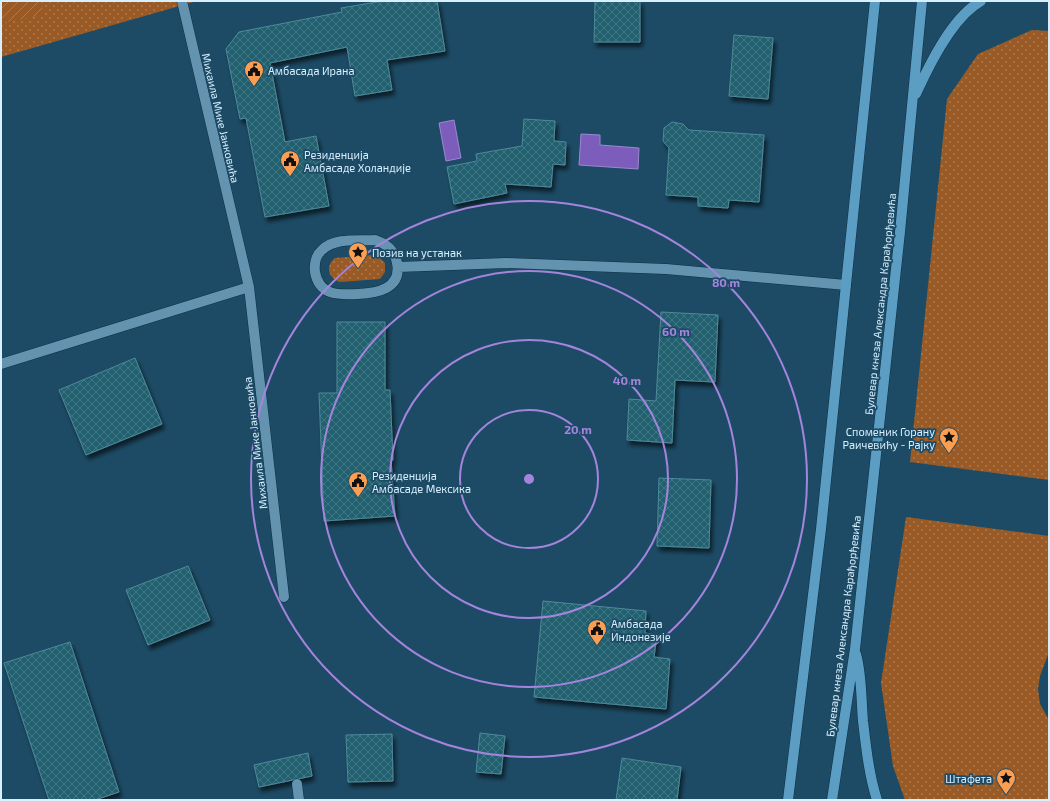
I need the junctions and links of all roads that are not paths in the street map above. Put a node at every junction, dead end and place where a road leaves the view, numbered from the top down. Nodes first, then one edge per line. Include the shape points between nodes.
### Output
1 (182, 1) edge
2 (875, 1) edge
3 (922, 1) edge
4 (981, 1) edge
5 (912, 101) junction
6 (398, 266) junction
7 (846, 285) junction
8 (249, 287) junction
9 (1, 364) edge
10 (284, 597) dead end
11 (855, 649) junction
12 (297, 784) dead end
13 (299, 800) edge
14 (788, 800) edge
15 (832, 800) edge
16 (876, 800) edge

1 - 8 street, Михаила Мике Јанковића
2 - 7 main road
3 - 5 main road, Булевар кнеза Александра Карађорђевића
4 - 5 main road via 964,15 941,44
5 - 11 main road, Булевар кнеза Александра Карађорђевића
6 - 6 street via 391,249 375,240 336,242 328,245 320,251 314,268 321,286 337,295 376,293 384,290 394,280
6 - 7 street via 506,263 636,268
7 - 14 main road via 821,529
8 - 9 street
8 - 10 street, Михаила Мике Јанковића
11 - 15 main road, Булевар кнеза Александра Карађорђевића
11 - 16 main road via 862,687 868,763
12 - 13 street

